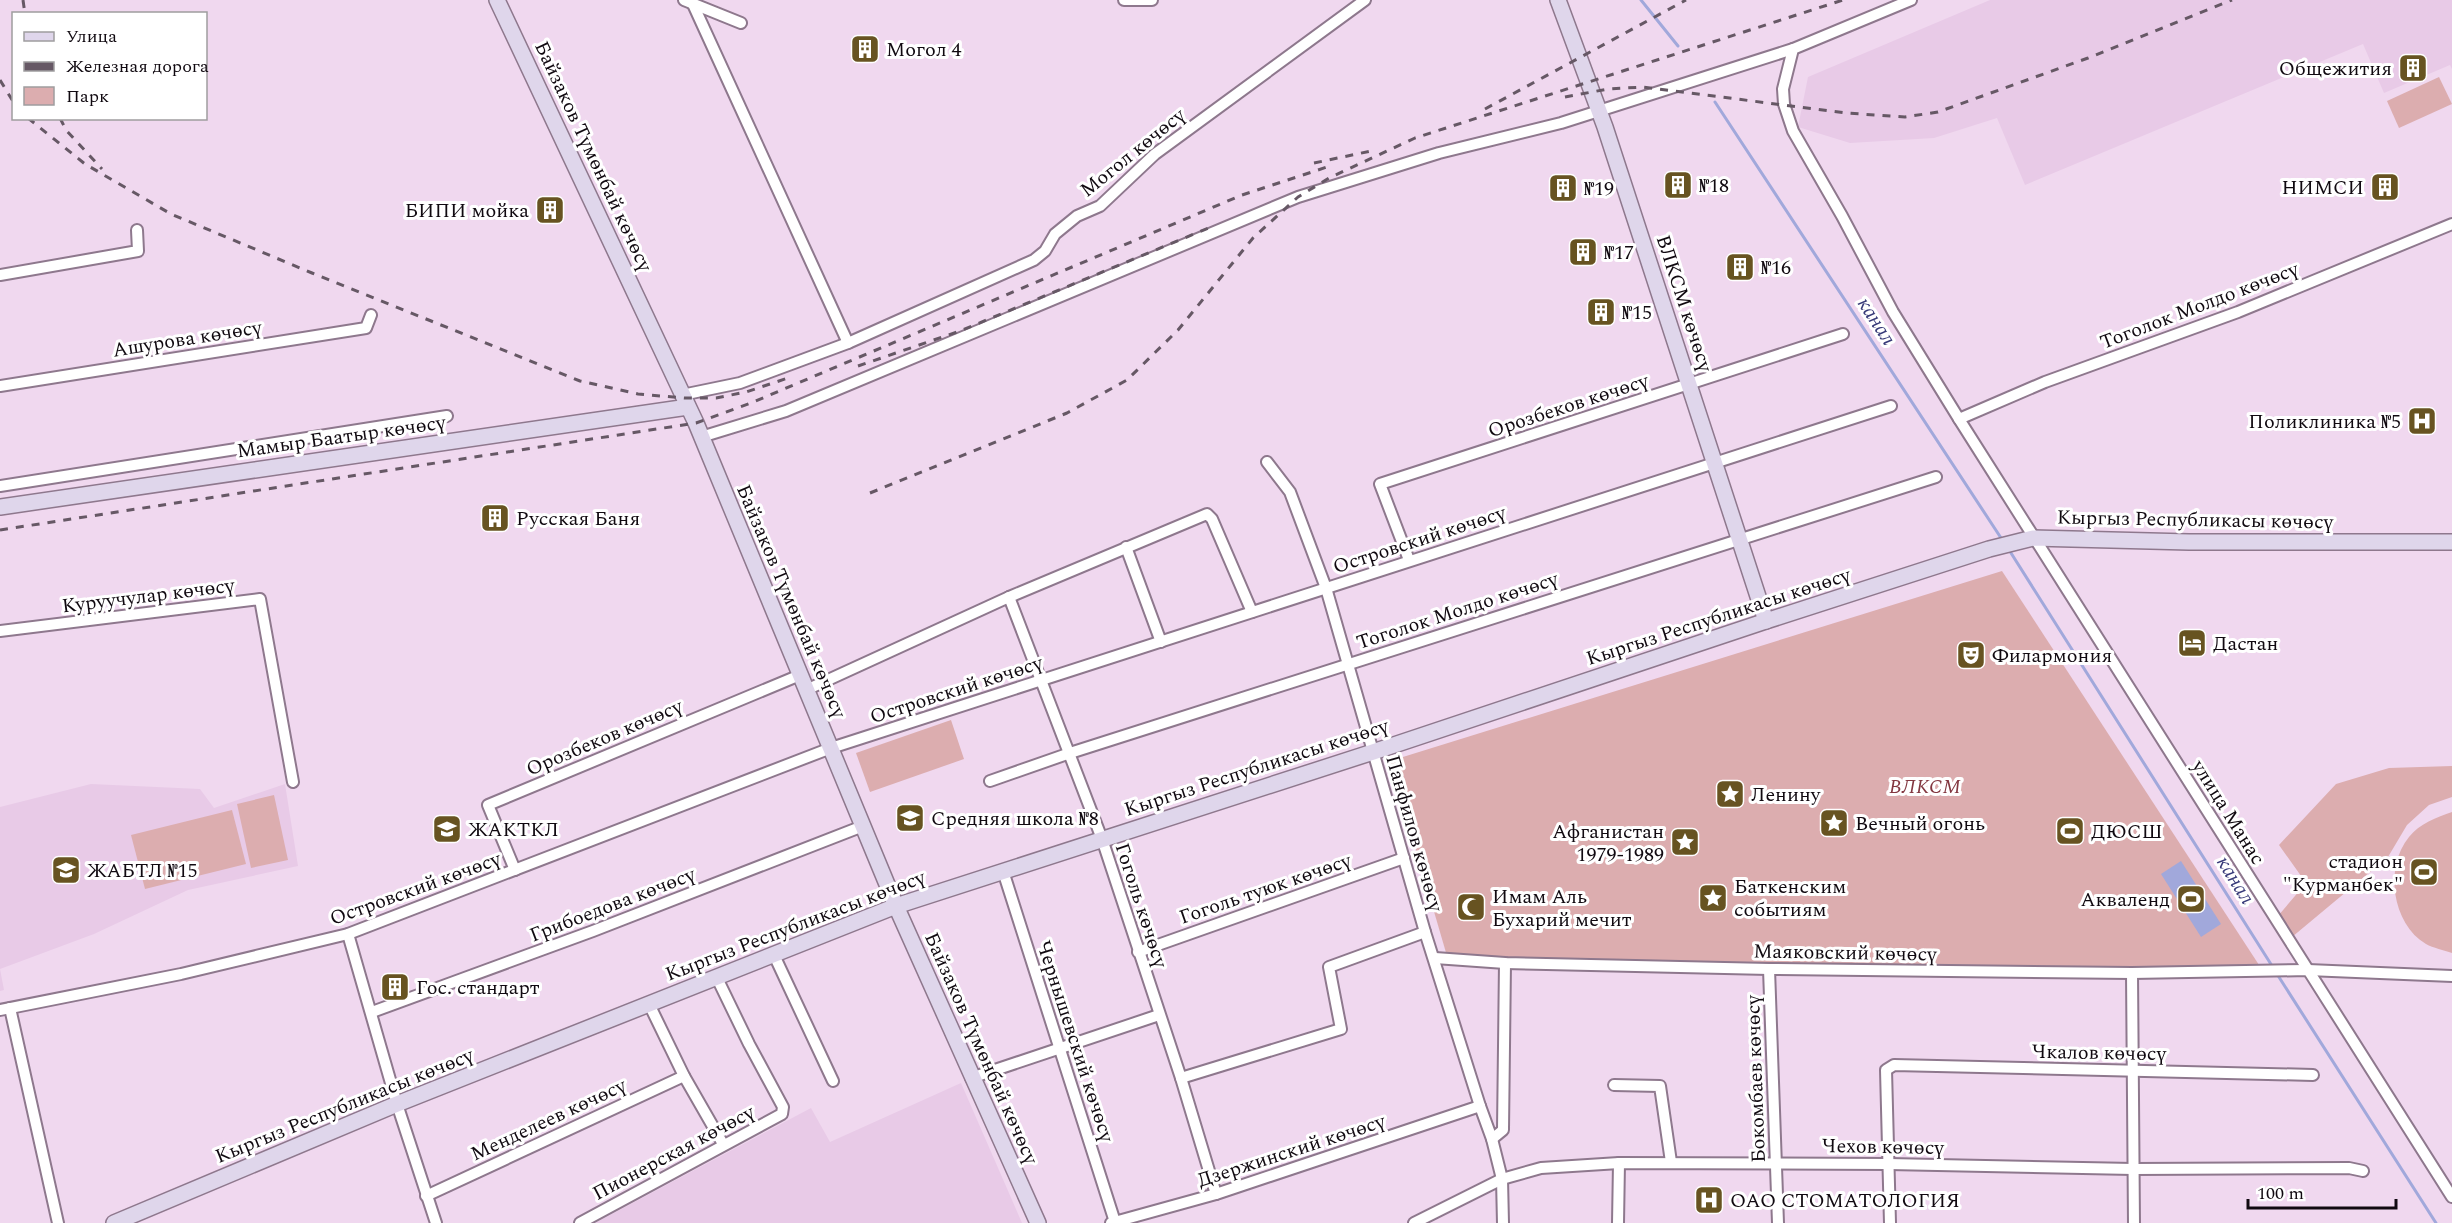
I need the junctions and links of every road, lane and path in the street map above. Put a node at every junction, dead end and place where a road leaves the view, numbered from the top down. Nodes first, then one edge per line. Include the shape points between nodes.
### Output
1 (497, 0) edge
2 (1124, 0) edge
3 (1152, 0) edge
4 (1365, 0) edge
5 (1558, 0) edge
6 (1911, 0) edge
7 (688, 1) edge
8 (741, 23) dead end
9 (1793, 49) junction
10 (1599, 111) junction
11 (2452, 224) edge
12 (137, 230) dead end
13 (0, 275) edge
14 (371, 315) dead end
15 (1843, 334) dead end
16 (848, 343) junction
17 (1690, 384) junction
18 (0, 386) edge
19 (685, 401) junction
20 (1891, 406) dead end
21 (447, 416) dead end
22 (1959, 419) junction
23 (701, 437) junction
24 (1267, 462) dead end
25 (1714, 462) junction
26 (1936, 477) dead end
27 (0, 486) edge
28 (0, 507) edge
29 (2033, 538) junction
30 (1739, 540) junction
31 (2452, 542) edge
32 (1126, 547) junction
33 (1408, 560) junction
34 (1326, 588) junction
35 (1009, 597) junction
36 (1252, 612) junction
37 (1766, 621) junction
38 (0, 631) edge
39 (1161, 642) junction
40 (1349, 664) junction
41 (800, 675) junction
42 (1042, 680) junction
43 (806, 690) junction
44 (831, 748) junction
45 (1373, 752) junction
46 (1070, 753) junction
47 (990, 781) dead end
48 (293, 782) dead end
49 (863, 826) junction
50 (1102, 839) junction
51 (1404, 858) junction
52 (515, 870) junction
53 (1003, 871) junction
54 (896, 906) junction
55 (1425, 932) junction
56 (348, 934) junction
57 (1138, 952) junction
58 (774, 955) junction
59 (1435, 958) junction
60 (1505, 963) junction
61 (1769, 969) junction
62 (2308, 970) junction
63 (2132, 973) junction
64 (2452, 976) edge
65 (717, 978) junction
66 (649, 1004) junction
67 (5, 1009) edge
68 (372, 1012) junction
69 (1159, 1015) junction
70 (1058, 1047) junction
71 (2132, 1070) junction
72 (2313, 1075) dead end
73 (684, 1076) junction
74 (971, 1078) junction
75 (1180, 1078) junction
76 (833, 1081) dead end
77 (1614, 1085) dead end
78 (397, 1104) junction
79 (1480, 1106) junction
80 (1492, 1139) junction
81 (723, 1144) junction
82 (1671, 1162) junction
83 (1776, 1162) junction
84 (1619, 1163) junction
85 (1889, 1164) junction
86 (2133, 1169) junction
87 (2363, 1171) dead end
88 (1502, 1179) junction
89 (1216, 1194) junction
90 (426, 1196) junction
91 (2452, 1197) edge
92 (1113, 1222) edge
93 (57, 1223) edge
94 (114, 1223) edge
95 (436, 1223) edge
96 (580, 1223) edge
97 (1038, 1223) edge
98 (1414, 1223) edge
99 (1503, 1223) edge
100 (1618, 1223) edge
101 (1778, 1223) edge
102 (1890, 1223) edge
103 (2133, 1223) edge

1 - 19 main road, Байзаков Түмөнбай көчөсү
2 - 3 street
4 - 16 street, Могол көчөсү via 1155,154 1100,206 1077,216 1055,234 1034,260
5 - 10 main road, ВЛКСМ көчөсү
6 - 9 street
7 - 8 street
7 - 16 street
9 - 10 street
9 - 22 street, улица Манас via 1783,89 1793,131 1893,312
10 - 17 main road, ВЛКСМ көчөсү
10 - 23 street via 1439,153 1298,197 786,411
11 - 22 street, Тоголок Молдо көчөсү via 2238,312 2045,382
12 - 13 street via 138,251
14 - 18 street, Ашурова көчөсү via 366,328
15 - 17 street, Орозбеков көчөсү
16 - 19 street, Могол көчөсү
17 - 25 main road, ВЛКСМ көчөсү
17 - 33 street, Орозбеков көчөсү via 1380,484
19 - 23 main road, Байзаков Түмөнбай көчөсү
19 - 28 main road, Мамыр Баатыр көчөсү
20 - 25 street, Островский көчөсү
21 - 27 street
22 - 29 street, улица Манас
23 - 41 main road, Байзаков Түмөнбай көчөсү
24 - 34 street, Панфилов көчөсү via 1290,492
25 - 30 main road, ВЛКСМ көчөсү
25 - 33 street, Островский көчөсү
26 - 30 street, Тоголок Молдо көчөсү
29 - 31 main road, Кыргыз Республикасы көчөсү
29 - 37 main road, Кыргыз Республикасы көчөсү
29 - 62 street, улица Манас
30 - 37 main road, ВЛКСМ көчөсү
30 - 40 street, Тоголок Молдо көчөсү
32 - 35 street
32 - 36 street via 1207,514
32 - 39 street
33 - 34 street, Островский көчөсү
34 - 36 street, Островский көчөсү
34 - 40 street, Панфилов көчөсү
35 - 42 street, Гоголь көчөсү
35 - 43 street
36 - 39 street, Островский көчөсү
37 - 45 main road, Кыргыз Республикасы көчөсү
38 - 48 street, Куруучулар көчөсү via 260,600
39 - 42 street, Островский көчөсү
40 - 45 street, Панфилов көчөсү
40 - 46 street, Тоголок Молдо көчөсү
41 - 43 main road, Байзаков Түмөнбай көчөсү
41 - 52 street, Орозбеков көчөсү via 488,805
42 - 44 street, Островский көчөсү
42 - 46 street, Гоголь көчөсү
43 - 44 main road, Байзаков Түмөнбай көчөсү
44 - 49 main road, Байзаков Түмөнбай көчөсү
44 - 52 street, Островский көчөсү
45 - 50 main road, Кыргыз Республикасы көчөсү
45 - 51 street, Панфилов көчөсү
46 - 47 street, Тоголок Молдо көчөсү
46 - 50 street, Гоголь көчөсү
49 - 54 main road, Байзаков Түмөнбай көчөсү
49 - 68 street, Грибоедова көчөсү
50 - 53 main road, Кыргыз Республикасы көчөсү
50 - 57 street, Гоголь көчөсү
51 - 55 street, Панфилов көчөсү
51 - 57 street, Гоголь туюк көчөсү
52 - 56 street, Островский көчөсү
53 - 54 main road, Кыргыз Республикасы көчөсү
53 - 70 street, Чернышевский көчөсү
54 - 58 main road, Кыргыз Республикасы көчөсү
54 - 74 main road, Байзаков Түмөнбай көчөсү
55 - 59 street, Панфилов көчөсү
55 - 75 street via 1329,967 1341,1029
56 - 67 street, Островский көчөсү via 181,974
56 - 68 street
57 - 69 street, Гоголь көчөсү
58 - 65 main road, Кыргыз Республикасы көчөсү
58 - 76 street
59 - 60 street, Маяковский көчөсү
59 - 79 street, Панфилов көчөсү
60 - 61 street, Маяковский көчөсү
60 - 80 street via 1503,1130
61 - 63 street, Маяковский көчөсү
61 - 83 street, Бокомбаев көчөсү
62 - 63 street, Маяковский көчөсү
62 - 64 street
62 - 91 street, улица Манас
63 - 71 street
65 - 66 main road, Кыргыз Республикасы көчөсү
65 - 81 street, Пионерская көчөсү via 783,1107 783,1114
66 - 73 street
66 - 78 main road, Кыргыз Республикасы көчөсү
67 - 93 street
68 - 78 street
69 - 70 street
69 - 75 street, Гоголь көчөсү
70 - 74 street
70 - 92 street, Чернышевский көчөсү
71 - 72 street, Чкалов көчөсү
71 - 85 street, Чкалов көчөсү via 1894,1065 1886,1070
71 - 86 street
73 - 81 street
73 - 90 street, Менделеев көчөсү
74 - 97 main road, Байзаков Түмөнбай көчөсү
75 - 89 street, Гоголь көчөсү
77 - 82 street via 1660,1086
78 - 90 street
78 - 94 main road, Кыргыз Республикасы көчөсү
79 - 80 street, Панфилов көчөсү
79 - 89 street, Дзержинский көчөсү
80 - 88 street, Панфилов көчөсү
81 - 96 street, Пионерская көчөсү
82 - 83 street, Чехов көчөсү
82 - 84 street, Чехов көчөсү
83 - 85 street, Чехов көчөсү
83 - 101 street, Бокомбаев көчөсү
84 - 88 street, Чехов көчөсү via 1540,1168
84 - 100 street
85 - 86 street, Чехов көчөсү
85 - 102 street
86 - 87 street, Чехов көчөсү
86 - 103 street
88 - 98 street, Чехов көчөсү
88 - 99 street, Панфилов көчөсү
89 - 92 street, Дзержинский көчөсү
90 - 95 street

